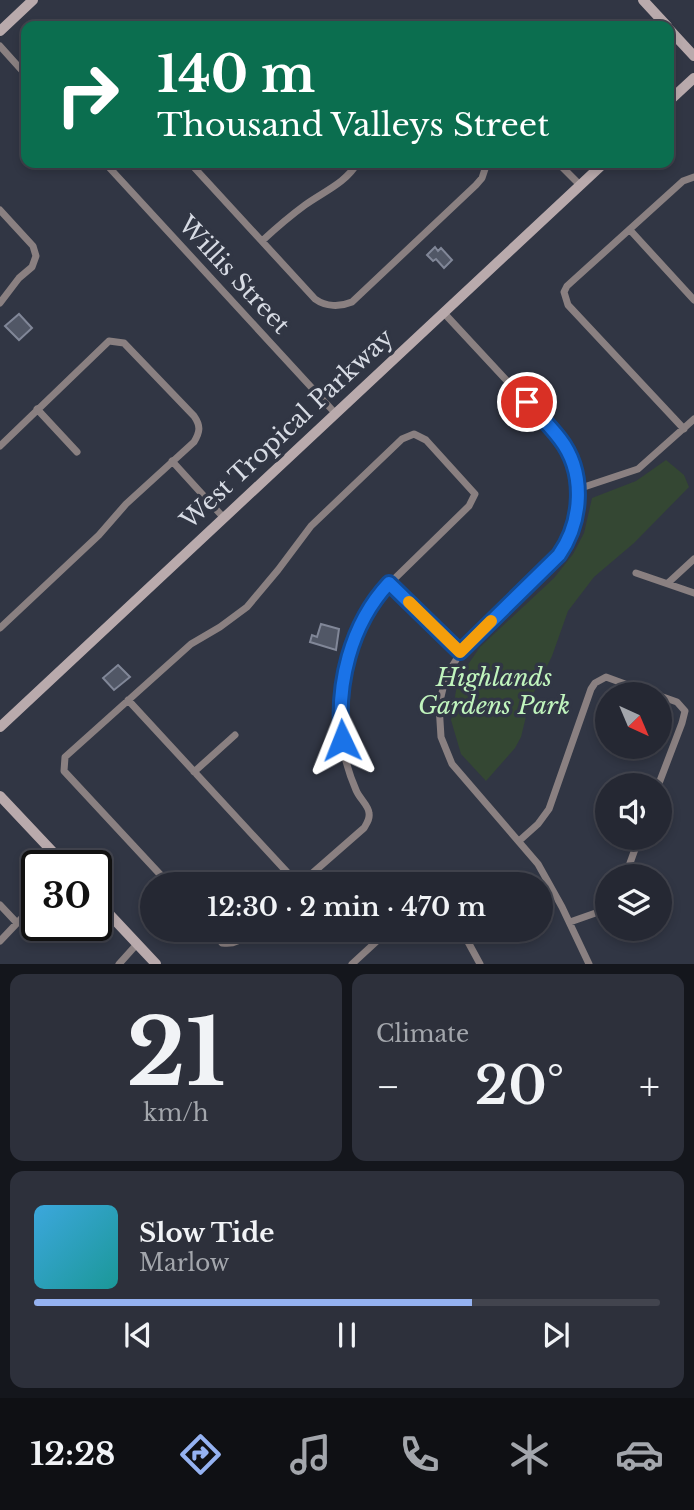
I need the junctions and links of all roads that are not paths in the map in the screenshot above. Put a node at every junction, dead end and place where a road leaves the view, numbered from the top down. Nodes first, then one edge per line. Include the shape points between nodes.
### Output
1 (33, 0) edge
2 (643, 0) edge
3 (662, 21) edge
4 (0, 31) edge
5 (674, 34) edge
6 (0, 46) edge
7 (694, 56) edge
8 (21, 69) edge
9 (694, 78) edge
10 (674, 96) edge
11 (110, 168) edge
12 (195, 168) edge
13 (354, 168) edge
14 (485, 168) edge
15 (563, 168) edge
16 (599, 168) edge
17 (694, 177) edge
18 (580, 185) junction
19 (0, 210) edge
20 (629, 230) junction
21 (262, 241) junction
22 (694, 300) edge
23 (0, 303) edge
24 (443, 312) junction
25 (37, 409) junction
26 (335, 413) junction
27 (694, 419) edge
28 (684, 429) junction
29 (0, 446) edge
30 (77, 452) dead end
31 (172, 461) junction
32 (578, 489) junction
33 (223, 517) junction
34 (694, 559) edge
35 (636, 573) dead end
36 (389, 583) junction
37 (668, 583) junction
38 (694, 593) edge
39 (0, 628) edge
40 (460, 652) junction
41 (597, 682) edge
42 (620, 682) edge
43 (595, 685) edge
44 (128, 700) junction
45 (672, 700) edge
46 (0, 727) edge
47 (235, 734) dead end
48 (672, 750) edge
49 (194, 772) junction
50 (0, 796) edge
51 (519, 841) junction
52 (51, 850) edge
53 (158, 872) edge
54 (288, 872) edge
55 (313, 872) edge
56 (0, 905) edge
57 (595, 913) edge
58 (112, 917) edge
59 (21, 919) edge
60 (570, 922) junction
61 (17, 923) junction
62 (0, 941) edge
63 (376, 942) edge
64 (468, 942) edge
65 (137, 944) junction
66 (118, 964) edge
67 (156, 964) edge
68 (352, 964) edge
69 (480, 964) edge
70 (589, 964) edge

1 - 4 main road
2 - 3 main road
5 - 7 main road
6 - 8 street
9 - 10 main road
11 - 26 street, Willis Street
12 - 21 street
13 - 21 street
14 - 21 street via 476,185 352,302 334,306 315,299
15 - 18 street
16 - 18 main road, West Tropical Parkway
17 - 20 street via 683,181
18 - 24 main road, West Tropical Parkway
19 - 23 street via 33,246 36,256 32,267
20 - 22 street
20 - 28 street via 564,292 568,304
24 - 26 main road, West Tropical Parkway
24 - 32 street via 561,439
25 - 29 street
25 - 30 street
25 - 31 street via 104,345 124,342 194,416 200,431
26 - 33 main road, West Tropical Parkway
27 - 28 street
28 - 32 street via 638,469
31 - 33 street
31 - 39 street
32 - 40 street via 573,531 559,555
33 - 46 main road, West Tropical Parkway
34 - 37 street
35 - 37 street
36 - 40 street
36 - 44 street via 469,506 475,494 426,440 414,434 402,439 311,526 247,607 191,644
36 - 55 street via 358,631 341,688 344,754 369,817 363,828
37 - 38 street
40 - 51 street via 446,676 439,705 441,737 461,777
41 - 42 street via 606,677
43 - 51 street via 549,809
44 - 49 street
44 - 53 street via 69,751 64,771
45 - 48 street via 685,711
47 - 49 street
49 - 54 street
50 - 52 main road
51 - 60 street via 543,872
56 - 61 street
57 - 60 street
58 - 65 main road
59 - 61 street
60 - 70 street
61 - 62 street
63 - 68 street
64 - 69 street
65 - 66 street
65 - 67 main road

